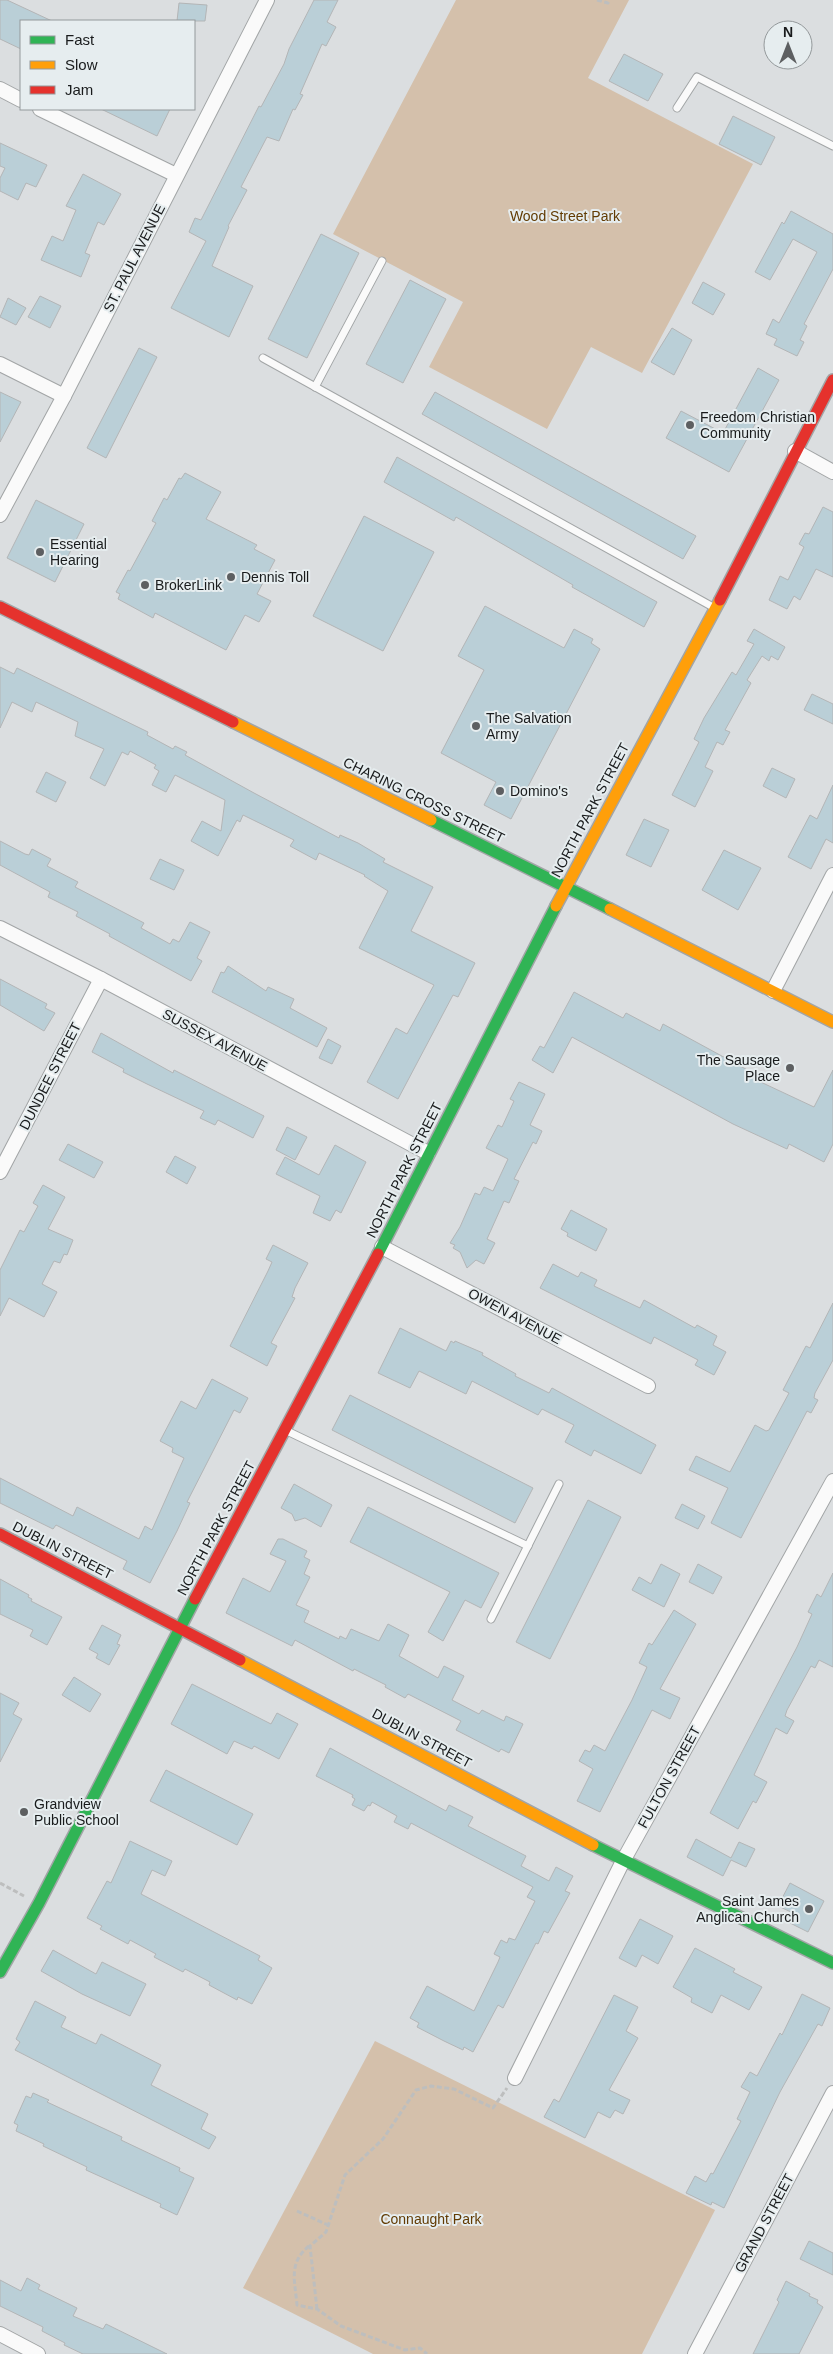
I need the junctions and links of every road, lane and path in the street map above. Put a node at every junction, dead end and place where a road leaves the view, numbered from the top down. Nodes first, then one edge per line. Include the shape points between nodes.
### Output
1 (267, 0) edge
2 (598, 0) edge
3 (609, 0) edge
4 (0, 89) edge
5 (20, 99) edge
6 (677, 108) dead end
7 (42, 110) edge
8 (833, 146) edge
9 (176, 175) junction
10 (382, 261) dead end
11 (263, 358) dead end
12 (0, 364) edge
13 (833, 380) edge
14 (315, 387) junction
15 (64, 396) junction
16 (795, 451) junction
17 (833, 472) edge
18 (0, 515) edge
19 (0, 607) edge
20 (716, 608) junction
21 (833, 875) edge
22 (566, 886) junction
23 (0, 928) edge
24 (100, 979) junction
25 (773, 991) junction
26 (833, 1022) edge
27 (428, 1154) junction
28 (0, 1172) edge
29 (382, 1247) junction
30 (648, 1386) dead end
31 (284, 1430) junction
32 (833, 1482) edge
33 (559, 1484) dead end
34 (0, 1534) edge
35 (528, 1546) junction
36 (490, 1619) dead end
37 (180, 1628) junction
38 (623, 1861) junction
39 (0, 1883) edge
40 (39, 1903) junction
41 (833, 1963) edge
42 (0, 1972) edge
43 (515, 2078) joint
44 (833, 2093) edge
45 (297, 2211) dead end
46 (328, 2225) junction
47 (310, 2246) junction
48 (318, 2309) junction
49 (0, 2334) edge
50 (38, 2354) edge
51 (427, 2354) edge
52 (696, 2354) edge

1 - 9 street, ST. PAUL AVENUE
2 - 3 path via 608,3
4 - 5 street
6 - 8 lane via 696,77
7 - 9 street
9 - 15 street, ST. PAUL AVENUE
10 - 14 lane
11 - 14 lane
12 - 15 street
13 - 16 street, NORTH PARK STREET
14 - 20 lane
15 - 18 street, ST. PAUL AVENUE
16 - 17 street
16 - 20 street, NORTH PARK STREET
19 - 22 street, CHARING CROSS STREET
20 - 22 street, NORTH PARK STREET
21 - 25 street
22 - 25 street, CHARING CROSS STREET
22 - 27 street, NORTH PARK STREET
23 - 24 street, SUSSEX AVENUE
24 - 27 street, SUSSEX AVENUE
24 - 28 street, DUNDEE STREET
25 - 26 street, CHARING CROSS STREET
27 - 29 street, NORTH PARK STREET
29 - 30 street, OWEN AVENUE
29 - 31 street, NORTH PARK STREET
31 - 35 lane
31 - 37 street, NORTH PARK STREET
32 - 38 street, FULTON STREET
33 - 35 lane
34 - 37 street, DUBLIN STREET
35 - 36 lane
37 - 38 street, DUBLIN STREET
37 - 40 street, NORTH PARK STREET
38 - 41 street, DUBLIN STREET
38 - 43 street, FULTON STREET
39 - 40 path
40 - 42 street, NORTH PARK STREET
43 - 46 path via 493,2108 454,2089 431,2086 416,2090 383,2140 345,2174
44 - 52 street, GRAND STREET
45 - 46 path
46 - 47 path via 326,2232
47 - 48 path
47 - 48 path via 298,2255 294,2270 297,2306
48 - 51 path via 341,2326 404,2350 420,2348
49 - 50 street

